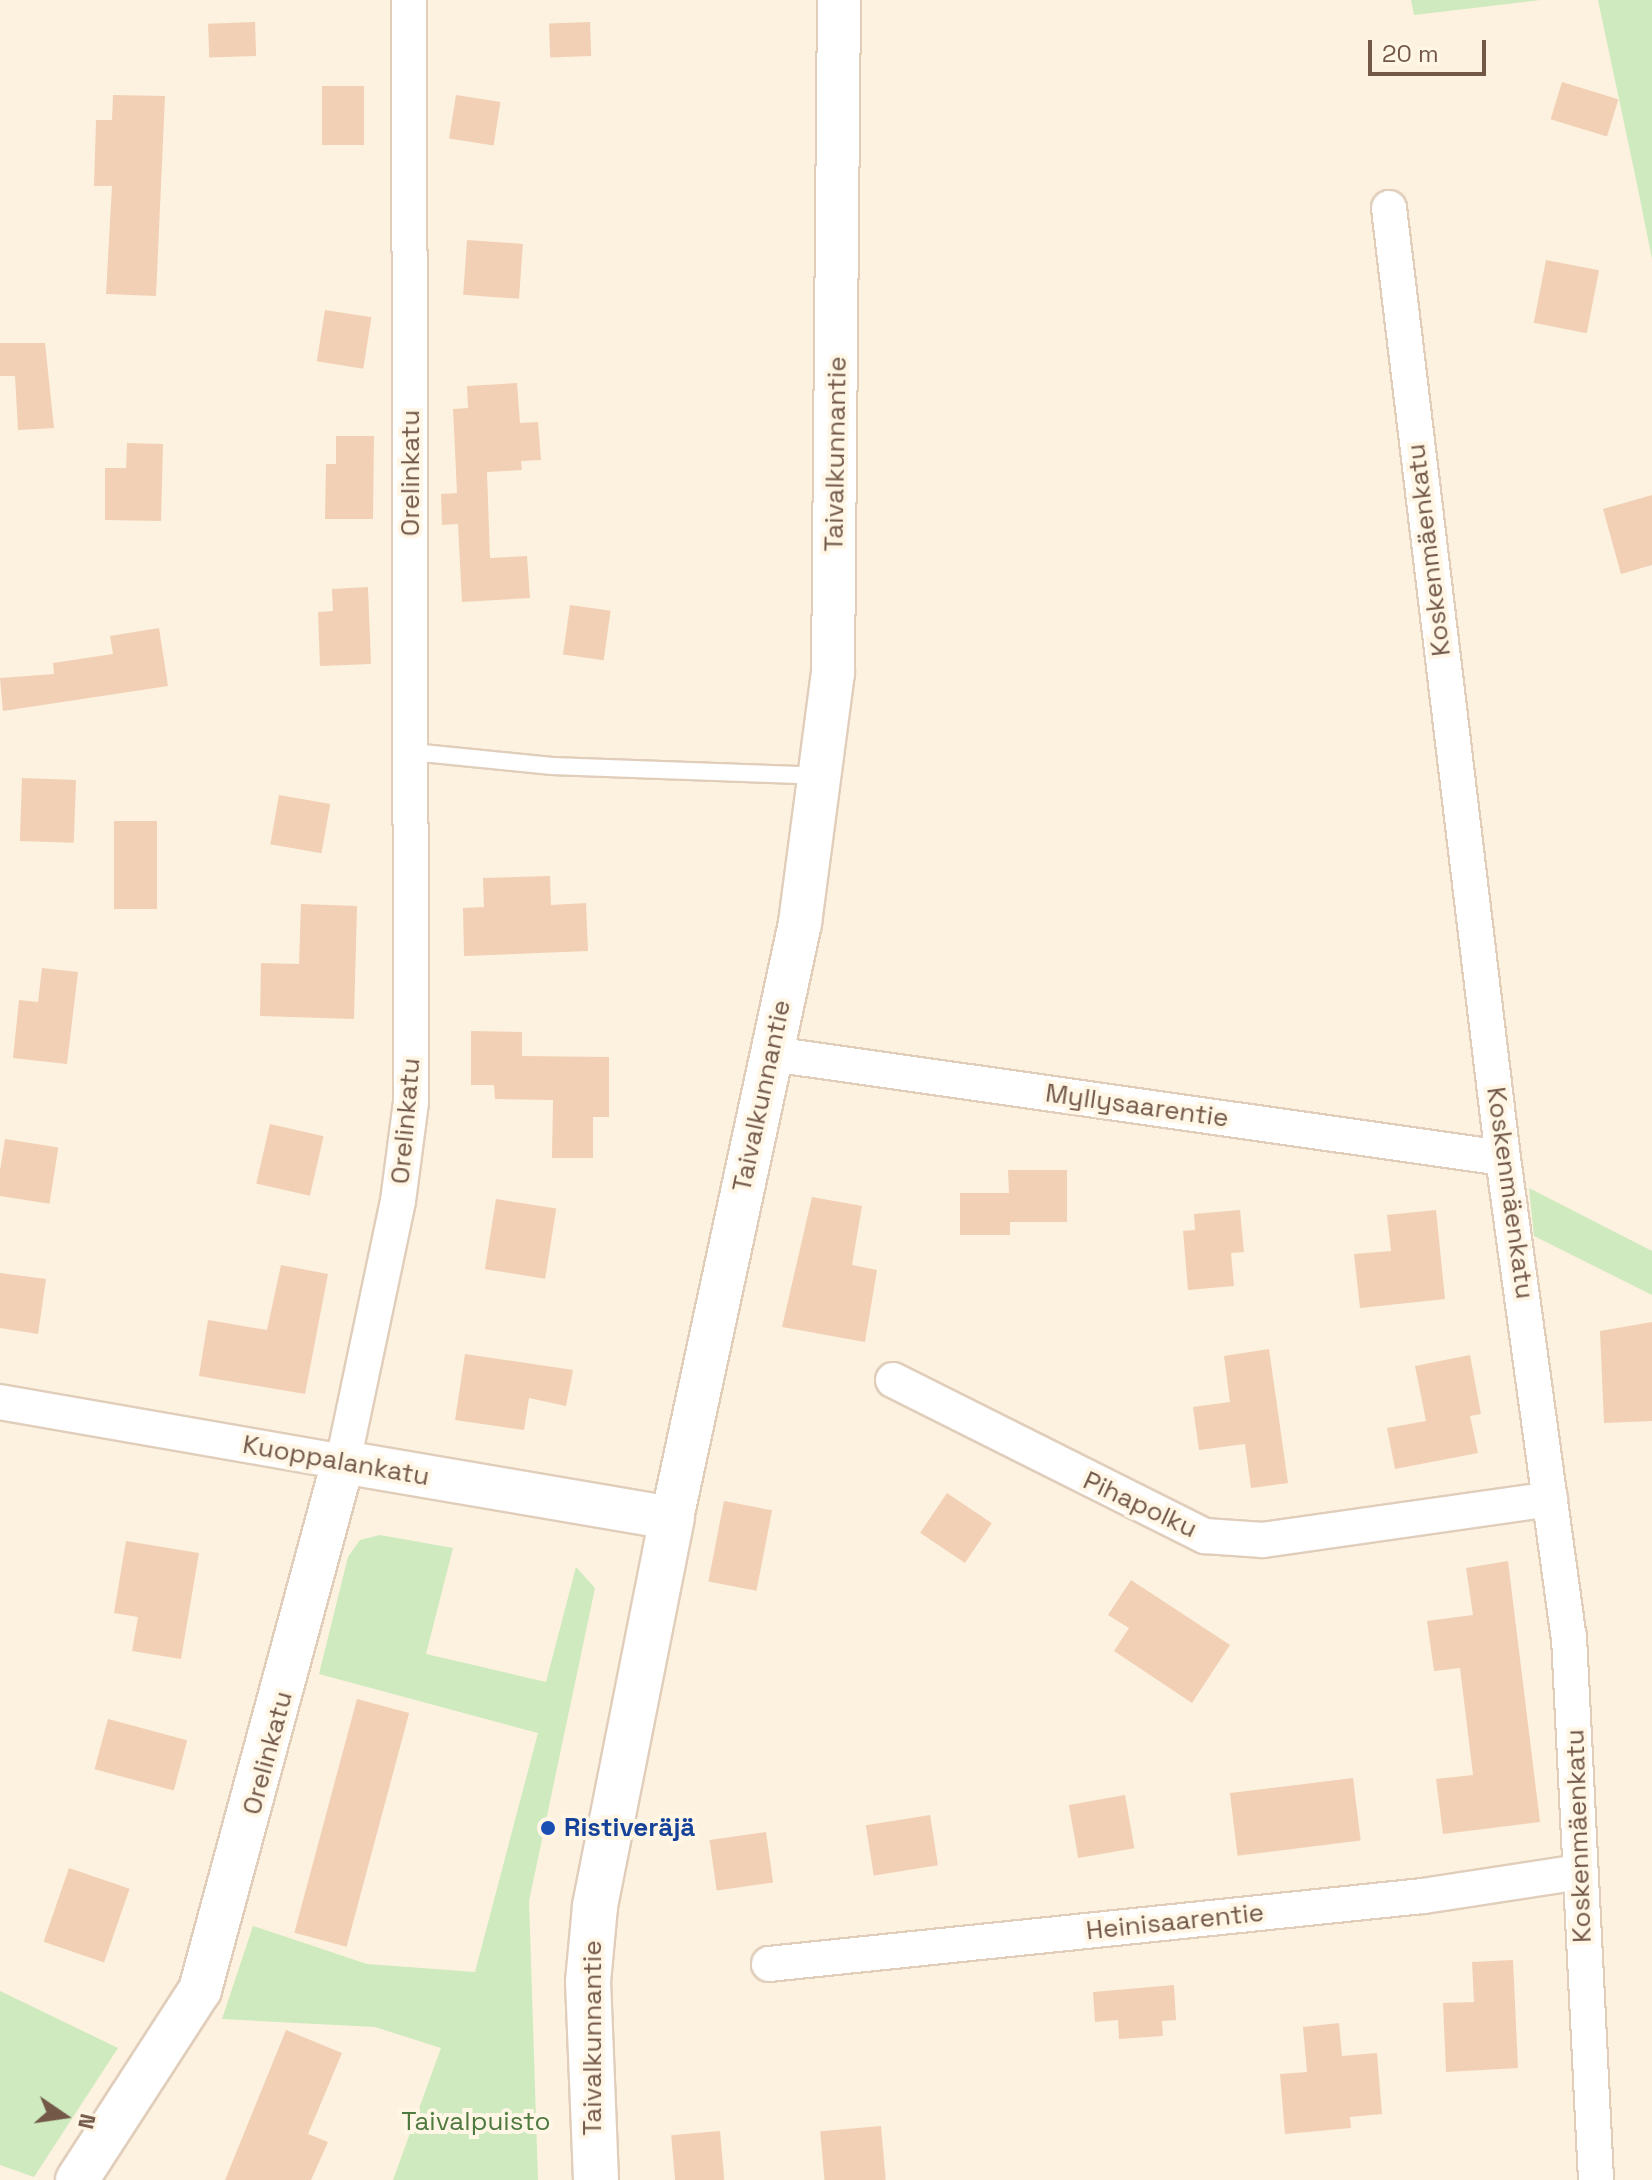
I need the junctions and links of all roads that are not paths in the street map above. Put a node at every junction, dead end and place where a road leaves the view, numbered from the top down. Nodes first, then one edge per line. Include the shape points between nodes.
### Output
1 (409, 0) edge
2 (839, 0) edge
3 (1389, 208) dead end
4 (412, 752) junction
5 (821, 776) junction
6 (772, 1054) junction
7 (1503, 1158) junction
8 (893, 1380) dead end
9 (0, 1402) edge
10 (343, 1462) junction
11 (1550, 1499) junction
12 (672, 1518) junction
13 (1580, 1872) junction
14 (769, 1964) dead end
15 (77, 2180) edge
16 (596, 2180) edge
17 (1596, 2180) edge

1 - 4 street, Orelinkatu
2 - 5 street, Taivalkunnantie via 833,673
3 - 7 street, Koskenmäenkatu
4 - 5 lane via 552,766
4 - 10 street, Orelinkatu via 410,1120
5 - 6 street, Taivalkunnantie
6 - 7 street, Myllysaarentie
6 - 12 street, Taivalkunnantie
7 - 11 street, Koskenmäenkatu
8 - 11 street, Pihapolku via 1205,1536 1263,1540
9 - 10 street, Kuoppalankatu
10 - 12 street, Kuoppalankatu
10 - 15 street, Orelinkatu via 200,1990
11 - 13 street, Koskenmäenkatu via 1569,1637
12 - 16 main road, Taivalkunnantie via 595,1906 588,1982
13 - 14 street, Heinisaarentie via 1423,1896
13 - 17 street, Koskenmäenkatu

